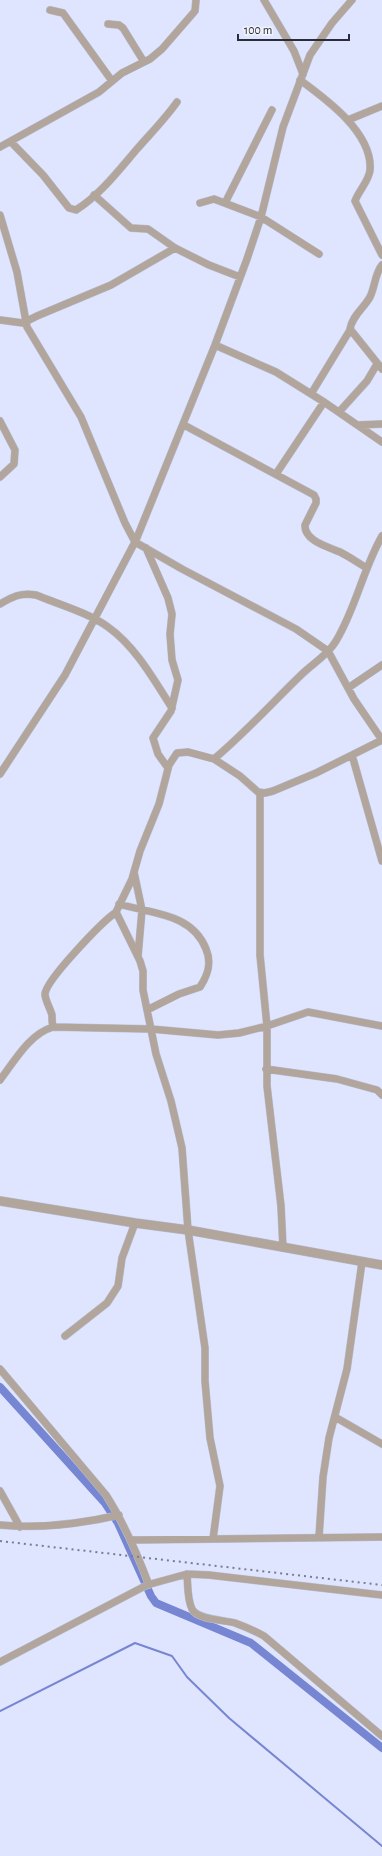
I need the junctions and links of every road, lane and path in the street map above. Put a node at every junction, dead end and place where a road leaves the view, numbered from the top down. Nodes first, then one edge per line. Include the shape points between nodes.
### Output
1 (196, 0) edge
2 (264, 0) edge
3 (352, 0) edge
4 (50, 10) dead end
5 (108, 24) dead end
6 (144, 62) junction
7 (301, 77) junction
8 (112, 81) junction
9 (177, 102) dead end
10 (382, 106) edge
11 (272, 110) dead end
12 (348, 120) junction
13 (11, 142) junction
14 (0, 147) edge
15 (94, 195) junction
16 (200, 203) dead end
17 (224, 204) junction
18 (0, 215) edge
19 (261, 217) junction
20 (175, 248) junction
21 (319, 254) dead end
22 (382, 255) edge
23 (382, 264) edge
24 (240, 277) junction
25 (0, 320) edge
26 (25, 322) junction
27 (350, 330) junction
28 (215, 345) junction
29 (379, 366) edge
30 (311, 394) junction
31 (324, 402) junction
32 (339, 412) junction
33 (0, 422) edge
34 (382, 424) edge
35 (184, 425) junction
36 (358, 425) junction
37 (382, 442) edge
38 (276, 474) junction
39 (0, 477) edge
40 (382, 536) edge
41 (135, 542) junction
42 (146, 548) junction
43 (367, 568) junction
44 (0, 604) edge
45 (95, 620) junction
46 (328, 651) junction
47 (382, 665) edge
48 (348, 688) junction
49 (172, 708) junction
50 (382, 740) edge
51 (352, 755) junction
52 (214, 759) junction
53 (168, 768) junction
54 (0, 774) edge
55 (260, 793) junction
56 (382, 862) edge
57 (134, 871) junction
58 (119, 904) junction
59 (142, 910) junction
60 (116, 913) junction
61 (138, 956) junction
62 (147, 1010) junction
63 (267, 1026) junction
64 (382, 1026) edge
65 (53, 1027) junction
66 (151, 1029) junction
67 (266, 1069) junction
68 (0, 1080) edge
69 (382, 1095) edge
70 (0, 1201) edge
71 (136, 1224) junction
72 (188, 1230) junction
73 (283, 1248) junction
74 (362, 1262) junction
75 (382, 1265) edge
76 (65, 1336) dead end
77 (0, 1369) edge
78 (335, 1418) junction
79 (382, 1444) edge
80 (0, 1491) edge
81 (115, 1515) junction
82 (0, 1525) edge
83 (20, 1527) junction
84 (319, 1537) junction
85 (382, 1537) edge
86 (212, 1539) junction
87 (132, 1540) junction
88 (187, 1574) junction
89 (149, 1585) junction
90 (382, 1596) edge
91 (1, 1660) edge
92 (382, 1736) edge

1 - 6 street via 195,11 162,49
2 - 7 street via 291,45
3 - 7 street via 310,55
4 - 8 street via 63,13
5 - 6 street via 123,28
6 - 8 street via 122,72
7 - 12 street
7 - 19 street via 283,127
8 - 13 street via 99,92
9 - 15 street
10 - 12 street
11 - 17 street
12 - 22 street via 362,140 370,166 369,175 356,198 356,203
13 - 14 street
13 - 15 street via 43,175 69,208 76,210
15 - 20 street via 131,228 148,229
16 - 17 street via 212,199
17 - 19 street
18 - 26 street via 22,292
19 - 21 street
19 - 24 street
20 - 24 street
20 - 26 street via 111,285
23 - 27 street via 369,298 355,316
24 - 28 street
25 - 26 street
26 - 41 street via 81,417
27 - 29 street
27 - 30 street
28 - 30 street via 276,372
28 - 35 street
29 - 32 street
30 - 31 street
31 - 32 street
31 - 38 street
32 - 36 street
33 - 39 street via 14,450 14,464
34 - 36 street
35 - 38 street
35 - 41 street
36 - 37 street
38 - 43 street via 315,497 316,503 305,525 309,535
40 - 43 street
41 - 42 street
41 - 45 street
42 - 46 street via 296,629
42 - 49 street via 168,598 172,614 172,660 178,680
43 - 46 street via 355,603 336,641
44 - 45 street via 16,595 27,593
45 - 49 street via 113,632 144,665
45 - 54 street via 65,675
46 - 48 street
46 - 52 street
47 - 48 street
48 - 50 street
49 - 53 street via 153,738 158,754
50 - 51 street
51 - 55 street via 273,791
51 - 56 street
52 - 53 street via 179,752
52 - 55 street
53 - 57 street via 159,804
55 - 63 street via 260,955
57 - 58 street
57 - 59 street
58 - 59 street
58 - 60 street
59 - 61 street
59 - 62 street via 189,924 203,941 209,955 207,974 200,987
60 - 61 street
60 - 65 street via 106,920 62,967 46,989 45,996
61 - 62 street via 143,971
62 - 66 street
63 - 64 street via 308,1012
63 - 66 street via 218,1035
63 - 67 street
65 - 66 street
65 - 68 street via 43,1031 28,1044
66 - 72 street via 182,1148
67 - 69 street via 337,1079 377,1090
67 - 73 street
70 - 71 street
71 - 72 street
71 - 76 street via 122,1258 118,1286 107,1303
72 - 73 street
72 - 86 street via 205,1348 210,1438 220,1486
73 - 74 street
74 - 75 street
74 - 78 street via 347,1369
77 - 81 street via 106,1495
78 - 79 street
78 - 84 street via 323,1477
80 - 83 street
81 - 83 street via 76,1524
81 - 87 street
82 - 83 street
84 - 85 street
84 - 86 street
86 - 87 street
87 - 89 street
88 - 89 street
88 - 90 street
88 - 92 street via 190,1603 195,1613 238,1624 264,1636
89 - 91 street

